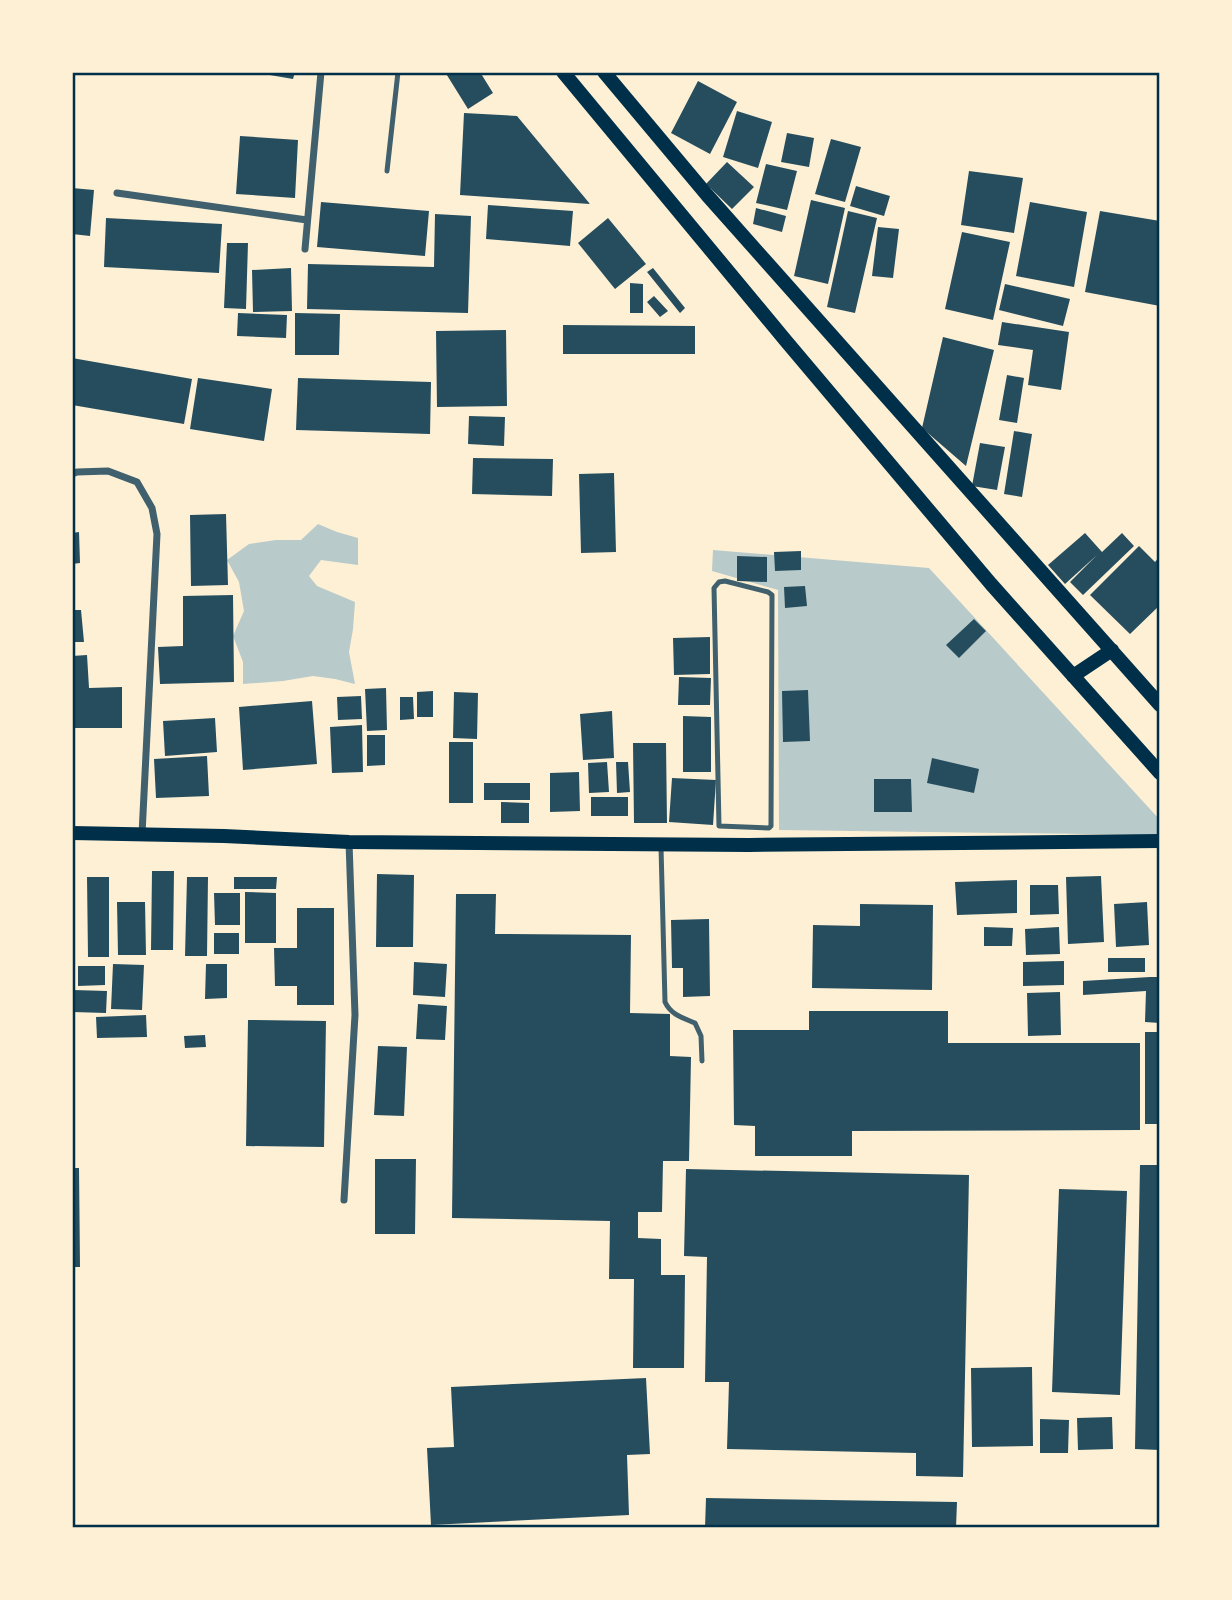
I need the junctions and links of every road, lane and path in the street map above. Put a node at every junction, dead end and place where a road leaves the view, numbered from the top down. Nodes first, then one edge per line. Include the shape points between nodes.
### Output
1 (321, 72) edge
2 (398, 72) edge
3 (563, 72) edge
4 (604, 72) edge
5 (387, 171) dead end
6 (117, 193) dead end
7 (307, 220) junction
8 (305, 249) dead end
9 (72, 474) edge
10 (1112, 650) junction
11 (1073, 676) junction
12 (1160, 705) edge
13 (1160, 773) edge
14 (738, 828) junction
15 (750, 828) junction
16 (72, 833) edge
17 (142, 834) junction
18 (1160, 841) edge
19 (349, 842) junction
20 (661, 844) junction
21 (743, 844) junction
22 (702, 1061) dead end
23 (344, 1200) dead end

1 - 7 street
2 - 5 lane
3 - 11 main road via 848,415
4 - 10 main road via 707,195
6 - 7 street
7 - 8 street
9 - 17 street via 108,471 137,482 152,508 157,534
10 - 11 main road
10 - 12 main road
11 - 13 main road
14 - 15 lane
14 - 15 lane via 719,826 714,588 724,581 772,595 771,826
14 - 21 lane
15 - 21 lane
16 - 17 main road
17 - 19 main road
18 - 21 main road
19 - 20 main road
19 - 23 street via 355,1015
20 - 21 main road
20 - 22 lane via 665,1002 669,1010 695,1023 701,1036

